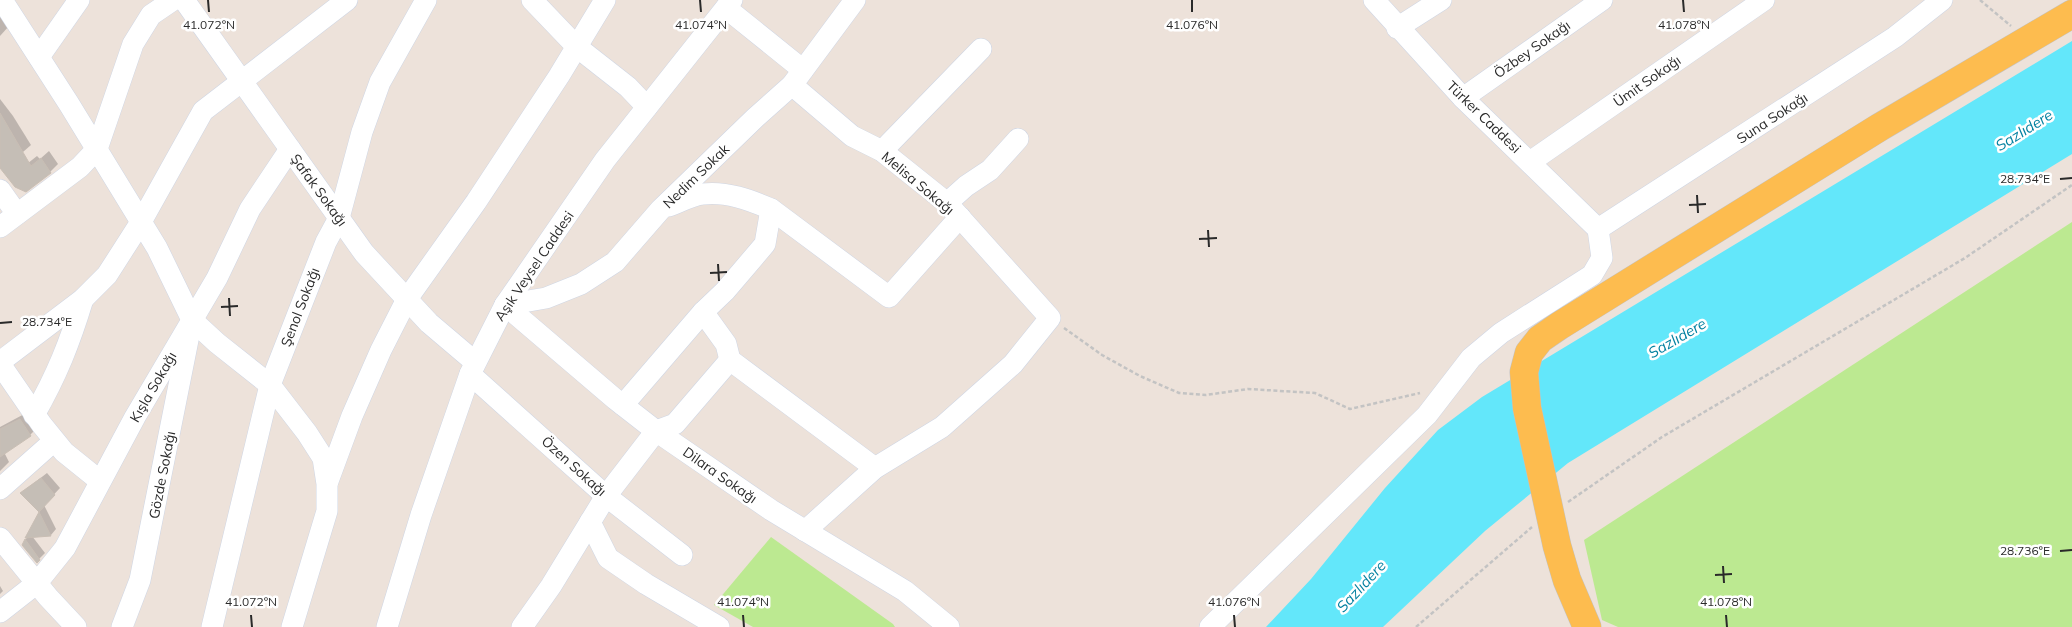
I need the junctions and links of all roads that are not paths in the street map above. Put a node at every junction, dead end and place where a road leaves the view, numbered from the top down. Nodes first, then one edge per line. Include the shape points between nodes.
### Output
1 (2, 0) edge
2 (79, 0) edge
3 (173, 0) edge
4 (184, 0) edge
5 (347, 0) edge
6 (426, 0) edge
7 (532, 0) edge
8 (605, 0) edge
9 (855, 0) edge
10 (1374, 0) edge
11 (1441, 0) edge
12 (1602, 0) edge
13 (1764, 0) edge
14 (1942, 0) edge
15 (729, 4) edge
16 (2072, 14) edge
17 (1397, 28) junction
18 (577, 47) junction
19 (981, 49) dead end
20 (39, 57) junction
21 (798, 77) junction
22 (242, 81) junction
23 (1462, 98) junction
24 (647, 107) junction
25 (1018, 140) dead end
26 (290, 148) junction
27 (97, 149) junction
28 (882, 151) junction
29 (1530, 162) junction
30 (0, 190) edge
31 (661, 208) junction
32 (771, 209) junction
33 (953, 210) junction
34 (339, 218) junction
35 (8, 221) edge
36 (141, 222) junction
37 (1598, 229) junction
38 (83, 299) junction
39 (406, 299) junction
40 (505, 305) junction
41 (703, 312) junction
42 (192, 320) junction
43 (730, 360) junction
44 (0, 363) edge
45 (472, 368) junction
46 (270, 385) junction
47 (623, 405) junction
48 (34, 415) junction
49 (656, 431) junction
50 (54, 441) junction
51 (875, 468) junction
52 (100, 481) junction
53 (327, 484) junction
54 (0, 489) edge
55 (606, 496) junction
56 (590, 522) junction
57 (805, 531) junction
58 (0, 538) edge
59 (682, 554) dead end
60 (37, 583) junction
61 (0, 612) edge
62 (524, 626) edge
63 (76, 627) edge
64 (122, 627) edge
65 (212, 627) edge
66 (292, 627) edge
67 (387, 627) edge
68 (719, 627) edge
69 (949, 627) edge
70 (1210, 627) edge
71 (1587, 627) edge

1 - 20 street
2 - 20 street
3 - 27 street via 151,15 133,44
4 - 22 street, Şafak Sokağı
5 - 22 street
6 - 34 street, Şenol Sokağı via 380,82 362,132
7 - 18 street
8 - 18 street
9 - 21 street, Nedim Sokak
10 - 17 street, Türker Caddesi
11 - 17 street
12 - 23 street, Özbey Sokağı
13 - 29 street, Ümit Sokağı
14 - 37 street, Suna Sokağı via 1895,37
15 - 21 street, Melisa Sokağı
15 - 24 street, Aşık Veysel Caddesi
16 - 71 main road via 1880,127 1540,338 1529,352 1524,372 1529,415 1549,515 1568,580
17 - 23 street, Türker Caddesi
18 - 24 street via 628,87
18 - 39 street via 476,202
19 - 28 street
20 - 27 street
21 - 28 street, Melisa Sokağı via 852,136
21 - 31 street, Nedim Sokak
22 - 26 street, Şafak Sokağı
22 - 36 street via 203,111
23 - 29 street, Türker Caddesi
24 - 40 street, Aşık Veysel Caddesi via 605,160
25 - 33 street via 990,170 966,186
26 - 34 street, Şafak Sokağı
26 - 42 street, Kışla Sokağı via 250,209 217,278
27 - 35 street via 80,167
27 - 36 street
28 - 33 street, Melisa Sokağı
29 - 37 street, Türker Caddesi
30 - 35 street
31 - 32 street via 702,194 732,196
31 - 40 street, Nedim Sokak via 615,262 581,284 546,298
32 - 33 street via 889,297
32 - 41 street via 765,244
33 - 51 street, Melisa Sokağı via 1050,318 1013,364 942,427
34 - 39 street, Şafak Sokağı via 364,253
34 - 46 street, Şenol Sokağı via 326,242
36 - 38 street via 107,275
36 - 42 street
37 - 70 street via 1602,258 1592,275 1501,334 1471,358 1427,415
38 - 44 street
38 - 48 street via 55,379
39 - 45 street, Şafak Sokağı
39 - 53 street via 352,416
40 - 45 street, Aşık Veysel Caddesi
40 - 47 street, Dilara Sokağı
41 - 43 street via 726,344
41 - 47 street
42 - 46 street
42 - 52 street, Kışla Sokağı
42 - 64 street, Gözde Sokağı via 140,580
43 - 49 street via 675,424
43 - 51 street
44 - 48 street
45 - 55 street, Özen Sokağı
45 - 67 street, Aşık Veysel Caddesi via 421,514
46 - 53 street via 323,458
46 - 65 street, Şenol Sokağı
47 - 49 street, Dilara Sokağı
48 - 50 street
49 - 55 street
49 - 57 street, Dilara Sokağı
50 - 52 street
50 - 54 street
51 - 57 street
52 - 60 street, Kışla Sokağı via 65,548
53 - 66 street via 327,512
55 - 56 street
55 - 59 street, Özen Sokağı
56 - 62 street
56 - 68 street via 608,558
57 - 69 street, Dilara Sokağı via 905,591
58 - 60 street
60 - 61 street, Kışla Sokağı
60 - 63 street

